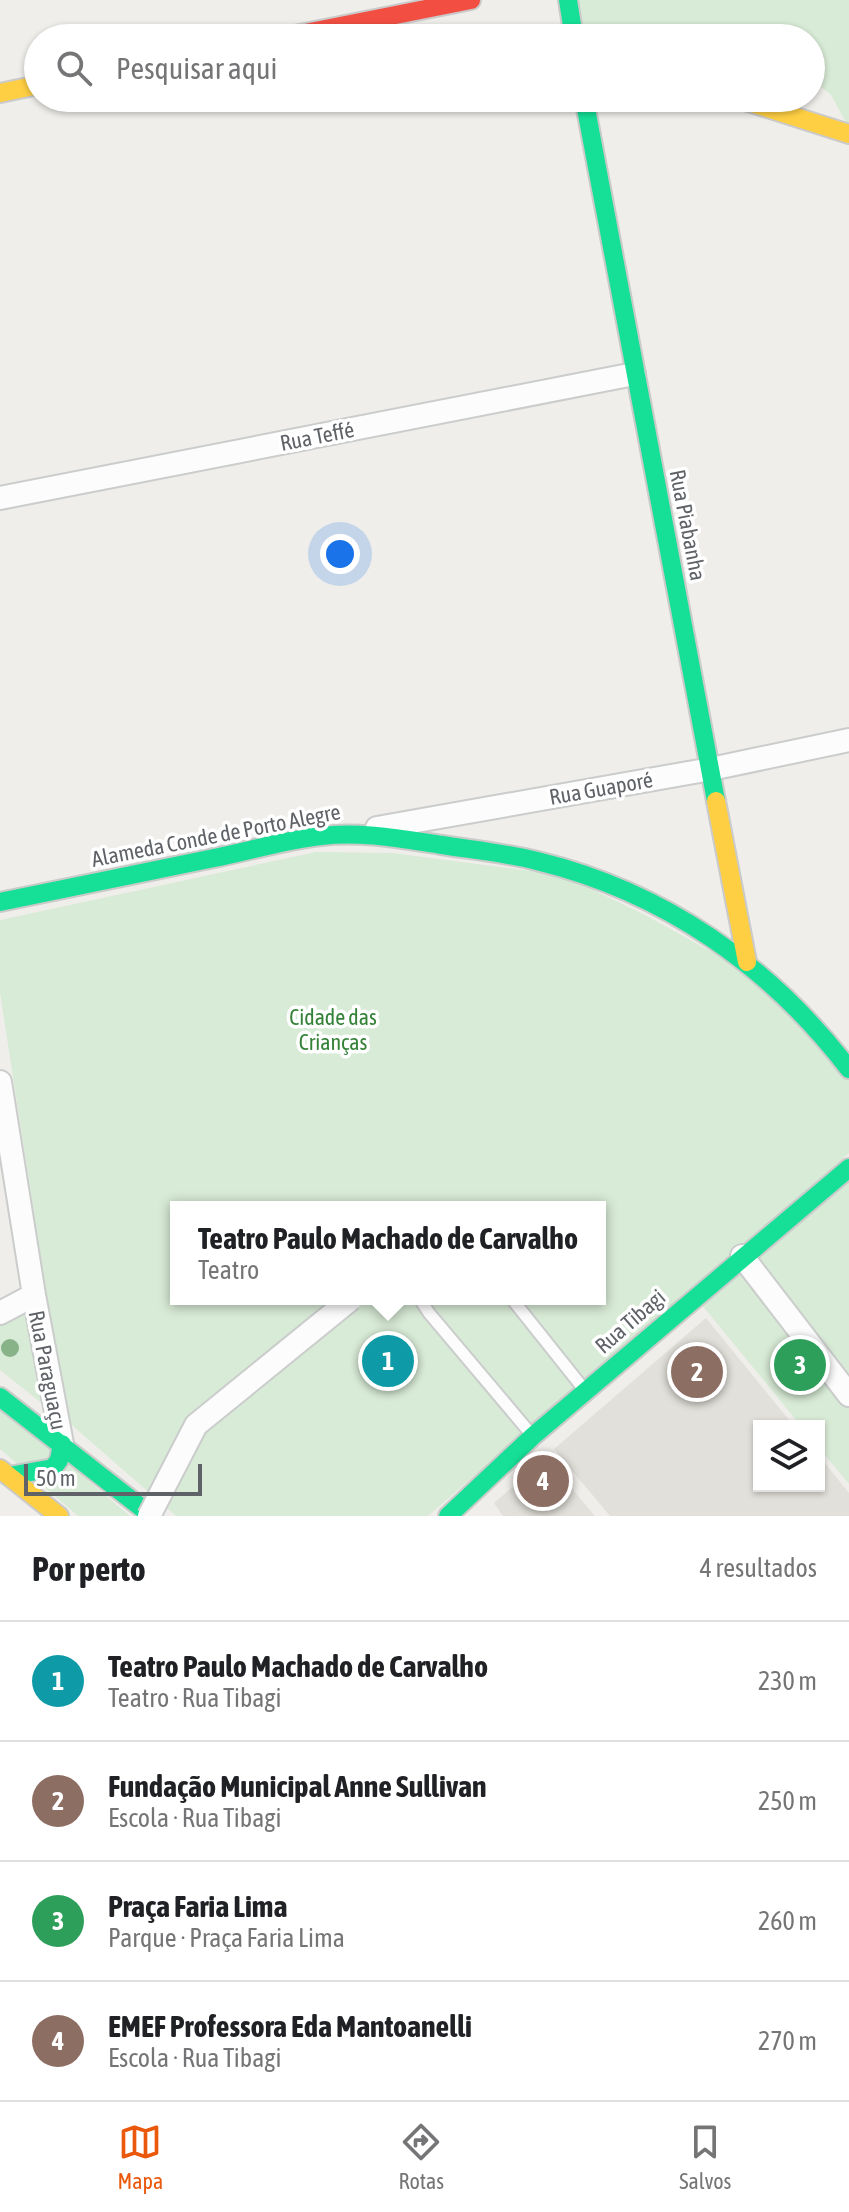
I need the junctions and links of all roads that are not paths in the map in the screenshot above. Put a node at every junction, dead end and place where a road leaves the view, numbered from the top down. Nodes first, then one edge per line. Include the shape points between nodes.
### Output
1 (471, 0) edge
2 (568, 0) edge
3 (350, 24) edge
4 (572, 24) edge
5 (24, 88) edge
6 (0, 93) edge
7 (587, 112) edge
8 (780, 112) edge
9 (849, 134) edge
10 (634, 374) junction
11 (0, 498) edge
12 (849, 740) edge
13 (711, 769) junction
14 (352, 833) junction
15 (0, 902) edge
16 (747, 962) junction
17 (849, 1069) edge
18 (0, 1082) edge
19 (849, 1168) edge
20 (742, 1256) junction
21 (34, 1295) junction
22 (344, 1305) edge
23 (424, 1305) edge
24 (517, 1305) edge
25 (0, 1313) edge
26 (586, 1391) junction
27 (849, 1395) edge
28 (0, 1397) edge
29 (533, 1436) junction
30 (62, 1444) junction
31 (4, 1473) edge
32 (59, 1516) edge
33 (150, 1516) edge
34 (448, 1516) edge

1 - 3 main road
2 - 4 main road
5 - 6 main road
7 - 10 main road, Rua Piabanha
8 - 9 main road
10 - 11 street, Rua Teffé
10 - 13 main road, Rua Piabanha
12 - 13 street, Rua Guaporé
13 - 14 street, Rua Guaporé
13 - 16 main road, Rua Piabanha
14 - 15 main road, Alameda Conde de Porto Alegre
14 - 16 main road, Alameda Conde de Porto Alegre via 548,864 660,908
16 - 17 main road, Alameda Conde de Porto Alegre via 807,1016
18 - 21 street, Rua Paraguaçu
19 - 20 main road, Rua Tibagi
20 - 26 main road, Rua Tibagi
20 - 27 street
21 - 25 street, Rua Paraguaçu
21 - 30 street, Rua Paraguaçu
22 - 33 street, bridge via 196,1425
23 - 29 lane
24 - 26 lane
26 - 29 main road, Rua Tibagi
28 - 30 main road
29 - 34 main road, Rua Tibagi
30 - 31 main road via 53,1468
30 - 33 main road
31 - 32 main road

